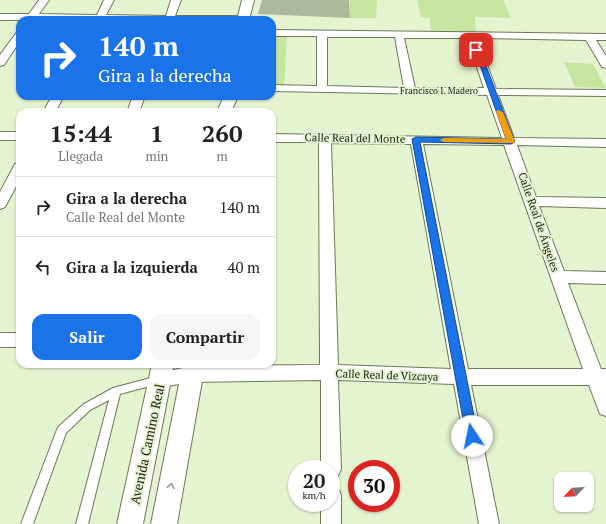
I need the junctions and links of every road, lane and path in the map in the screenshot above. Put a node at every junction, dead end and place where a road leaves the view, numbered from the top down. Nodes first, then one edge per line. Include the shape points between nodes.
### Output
1 (44, 0) edge
2 (109, 0) edge
3 (176, 0) edge
4 (248, 0) edge
5 (33, 16) edge
6 (101, 16) edge
7 (170, 16) edge
8 (245, 16) edge
9 (0, 17) edge
10 (16, 18) edge
11 (276, 33) edge
12 (322, 33) junction
13 (399, 35) junction
14 (471, 36) junction
15 (589, 36) junction
16 (606, 36) edge
17 (16, 40) edge
18 (0, 62) edge
19 (606, 65) edge
20 (276, 88) edge
21 (322, 89) junction
22 (410, 91) junction
23 (492, 91) junction
24 (606, 93) edge
25 (0, 136) edge
26 (16, 136) edge
27 (276, 138) edge
28 (325, 138) junction
29 (416, 139) junction
30 (511, 142) junction
31 (606, 143) edge
32 (16, 174) edge
33 (532, 201) junction
34 (606, 203) edge
35 (0, 204) edge
36 (558, 277) junction
37 (606, 278) edge
38 (0, 340) edge
39 (16, 340) edge
40 (193, 369) edge
41 (162, 372) edge
42 (329, 372) junction
43 (461, 377) junction
44 (601, 377) edge
45 (116, 391) junction
46 (606, 408) edge
47 (331, 460) edge
48 (331, 512) edge
49 (27, 524) edge
50 (82, 524) edge
51 (130, 524) edge
52 (164, 524) edge
53 (331, 524) edge
54 (489, 524) edge

1 - 5 street
2 - 6 street
3 - 7 street
4 - 8 street
9 - 10 street
11 - 12 street
12 - 13 street
12 - 21 street
13 - 14 street
13 - 22 street
14 - 15 street
14 - 23 street, Calle Real de Ángeles
15 - 16 street
15 - 19 street
17 - 18 street
20 - 21 street, Francisco I. Madero
21 - 22 street, Francisco I. Madero
22 - 23 street, Francisco I. Madero
23 - 24 street, Francisco I. Madero
23 - 30 street, Calle Real de Ángeles
25 - 26 street
27 - 28 street, Calle Real del Monte
28 - 29 street, Calle Real del Monte
28 - 42 street
29 - 30 street, Calle Real del Monte
29 - 43 street
30 - 31 street, Calle Real del Monte
30 - 33 street, Calle Real de Ángeles
32 - 35 street
33 - 34 street
33 - 36 street, Calle Real de Ángeles
36 - 37 street
36 - 44 street, Calle Real de Ángeles
38 - 39 street
40 - 41 street, Calle Real de Vizcaya
40 - 42 street, Calle Real de Vizcaya
52 -> 40 street
41 - 45 lane
41 - 51 street, Avenida Camino Real
42 - 43 street, Calle Real de Vizcaya
42 - 47 street
43 - 44 street, Calle Real de Vizcaya
43 - 54 street
44 - 46 street, Calle Real de Ángeles
45 - 49 lane via 87,407 62,430
45 - 50 lane
48 - 53 street

